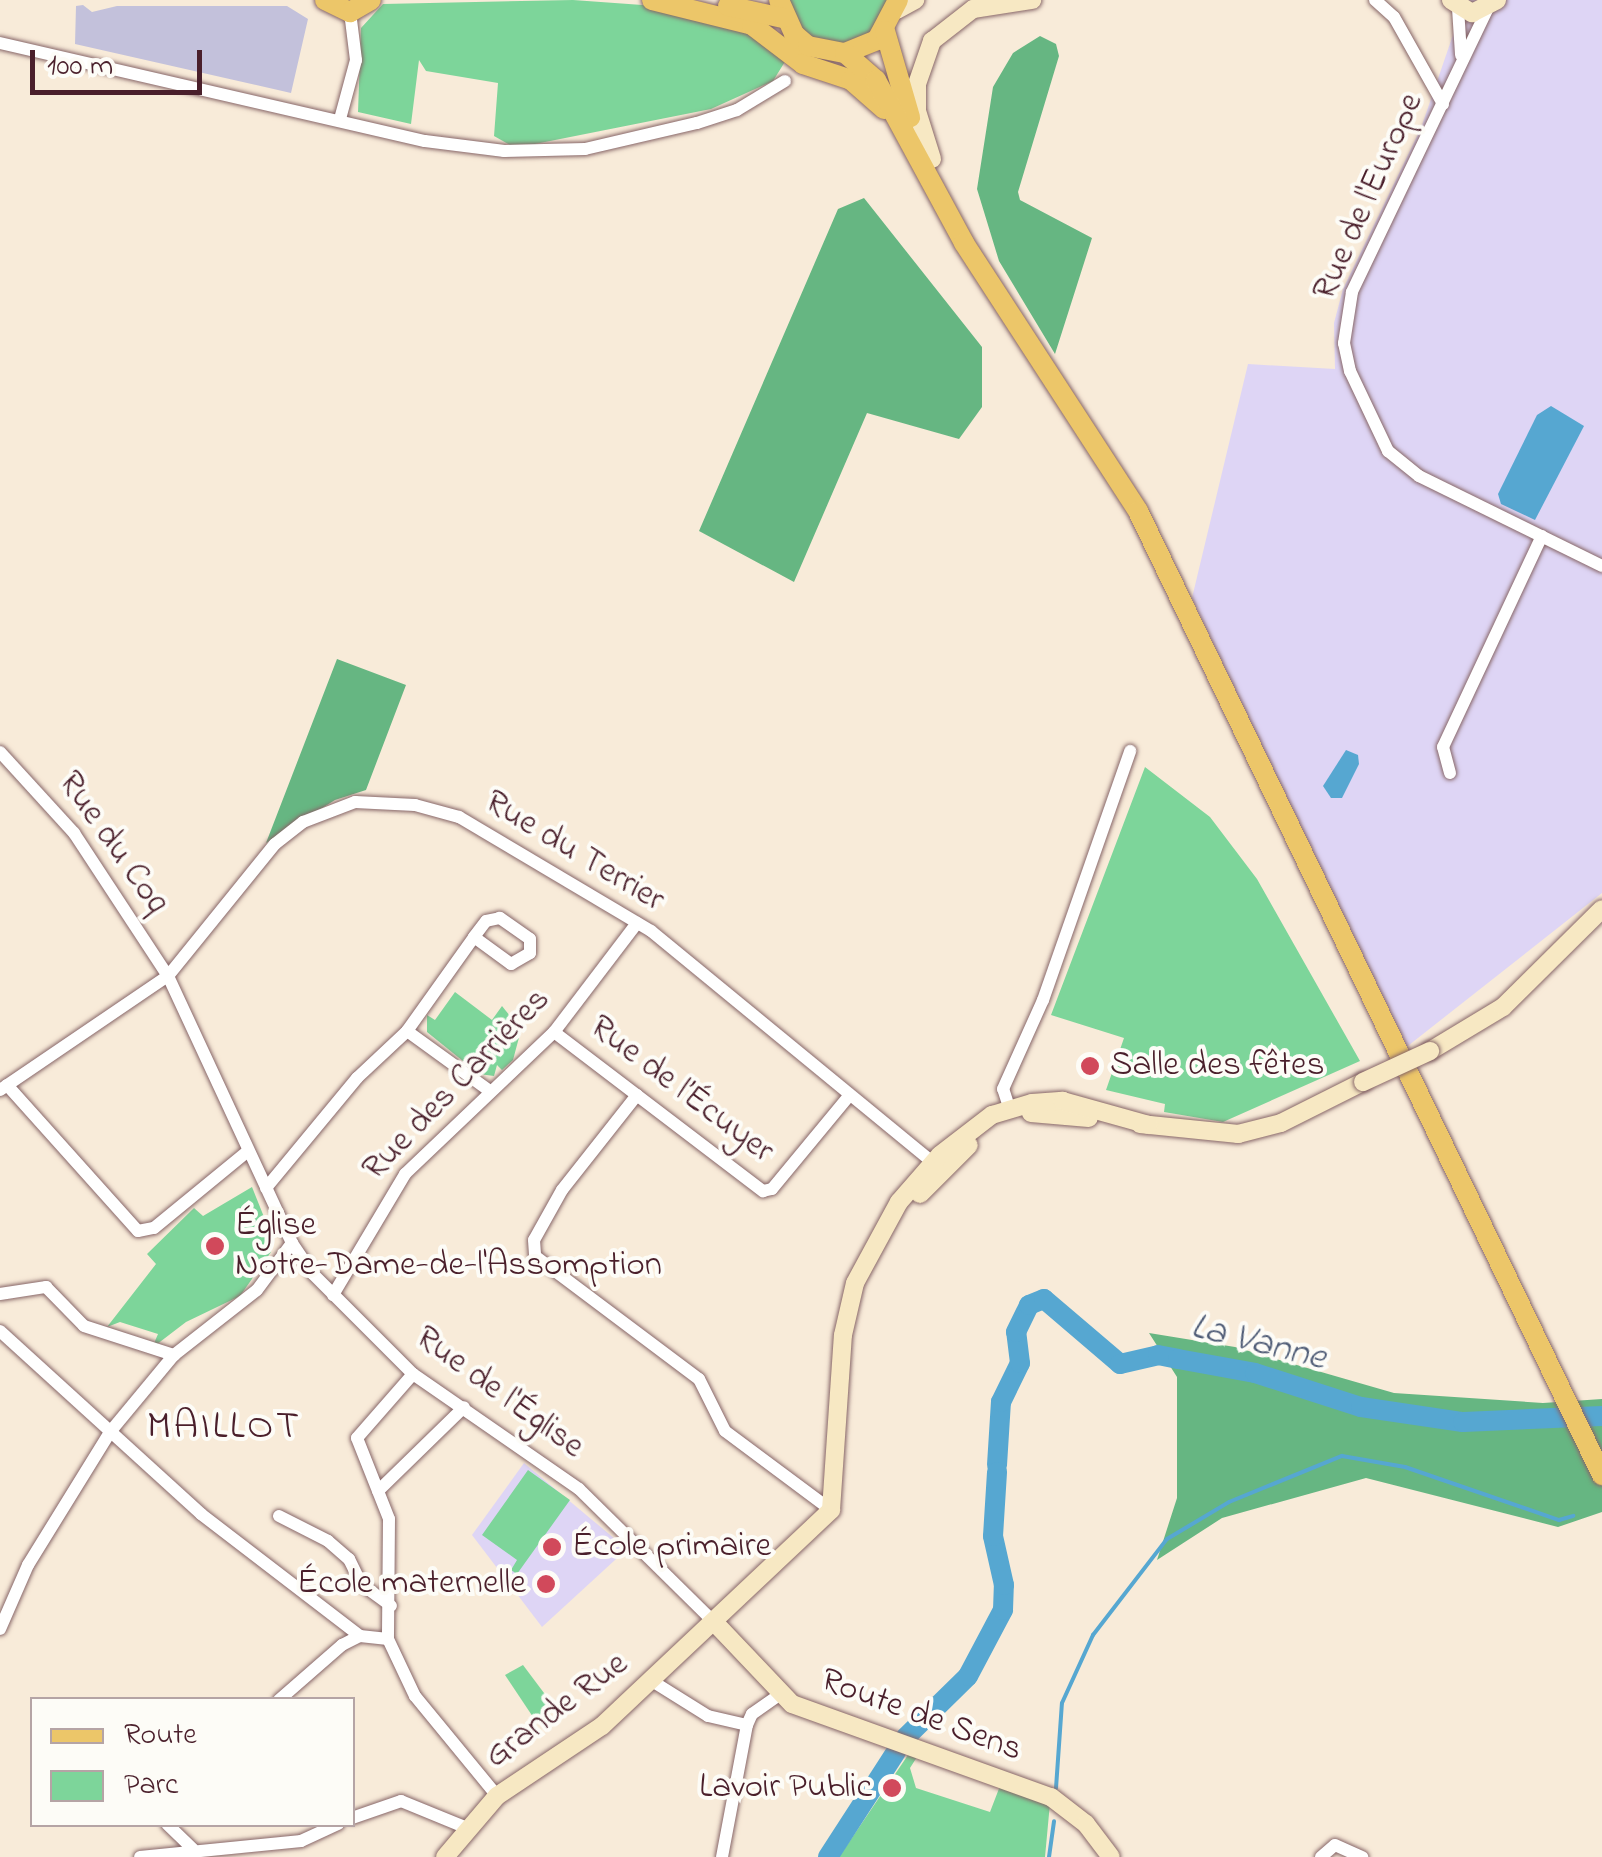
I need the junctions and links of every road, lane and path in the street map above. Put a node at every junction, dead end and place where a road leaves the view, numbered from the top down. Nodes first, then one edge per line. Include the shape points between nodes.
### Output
1 (324, 0) edge
2 (370, 0) edge
3 (652, 0) edge
4 (697, 0) edge
5 (1032, 0) edge
6 (1375, 0) edge
7 (903, 3) edge
8 (1454, 4) edge
9 (1492, 5) edge
10 (781, 9) edge
11 (350, 12) junction
12 (886, 32) junction
13 (0, 43) edge
14 (845, 54) junction
15 (1457, 76) junction
16 (785, 81) dead end
17 (1443, 104) junction
18 (340, 120) junction
19 (926, 159) junction
20 (1542, 536) junction
21 (1602, 566) edge
22 (1130, 751) dead end
23 (0, 752) edge
24 (1450, 773) dead end
25 (1602, 909) edge
26 (637, 923) junction
27 (474, 938) dead end
28 (168, 976) junction
29 (407, 1031) junction
30 (554, 1032) junction
31 (3, 1088) edge
32 (490, 1091) junction
33 (637, 1095) junction
34 (849, 1096) junction
35 (1009, 1112) junction
36 (248, 1150) junction
37 (938, 1166) junction
38 (266, 1188) junction
39 (292, 1243) junction
40 (0, 1294) edge
41 (333, 1295) junction
42 (0, 1331) edge
43 (174, 1355) junction
44 (413, 1374) junction
45 (464, 1407) junction
46 (110, 1432) junction
47 (1602, 1474) edge
48 (378, 1491) junction
49 (831, 1510) junction
50 (279, 1516) dead end
51 (390, 1606) junction
52 (716, 1624) junction
53 (0, 1629) edge
54 (360, 1636) junction
55 (388, 1638) junction
56 (652, 1681) junction
57 (781, 1694) junction
58 (283, 1697) edge
59 (747, 1725) junction
60 (497, 1796) junction
61 (355, 1817) edge
62 (170, 1827) edge
63 (331, 1827) edge
64 (467, 1828) junction
65 (193, 1849) junction
66 (140, 1857) edge
67 (445, 1857) edge
68 (722, 1857) edge
69 (1111, 1857) edge
70 (1321, 1857) edge
71 (1362, 1857) edge

1 - 11 main road
2 - 11 main road
3 - 19 main road via 752,24 803,64 852,80
4 - 10 main road
5 - 19 street via 973,9 932,41 916,84
6 - 17 street via 1394,16
7 - 12 main road
8 - 9 street
8 - 15 street, Rue de l'Europe via 1462,44
9 - 15 street, Rue de l'Europe
10 - 14 main road via 808,46
11 - 18 street via 356,60
12 - 14 main road
12 - 19 main road via 901,100
13 - 18 street
14 - 19 main road via 876,80
15 - 17 street, Rue de l'Europe
16 - 18 street via 737,110 585,149 468,146
17 - 20 street, Rue de l'Europe via 1352,292 1344,343 1350,371 1388,451 1419,476
19 - 47 main road via 978,258 1097,440 1183,598
20 - 21 street, Rue de l'Europe
20 - 24 street via 1443,747
22 - 35 street via 1043,1000 1003,1089
23 - 28 street, Rue du Coq via 74,833
25 - 35 street, bridge via 1503,1007 1430,1051 1281,1123 1238,1134 1149,1125 1064,1101
26 - 28 street, Rue du Terrier via 459,817 415,805 355,802 321,812 275,844
26 - 30 street, Rue des Carrières
26 - 34 street, Rue du Terrier
27 - 29 street
28 - 31 street, Rue du Terrier
28 - 36 street, Rue de l'Église
29 - 32 street
29 - 38 street via 358,1078
30 - 32 street, Rue des Carrières
30 - 33 street, Rue de l’Écuyer
31 - 36 street via 138,1231 154,1228
32 - 41 street, Rue des Carrières via 387,1197
33 - 34 street, Rue de l’Écuyer via 767,1192
33 - 49 street via 562,1190 534,1240 536,1256 698,1378 725,1432
34 - 37 street, Rue du Terrier
35 - 37 street via 968,1129
36 - 38 street, Rue de l'Église
37 - 49 street via 888,1222 860,1267 846,1316
38 - 39 street, Rue de l'Église
39 - 41 street, Rue de l'Église
39 - 43 street via 257,1290
40 - 43 street via 46,1287 84,1326
41 - 44 street, Rue de l'Église
42 - 46 street
43 - 46 street
44 - 45 street, Rue de l'Église
44 - 48 street via 357,1438
45 - 48 street
45 - 52 street, Rue de l'Église via 579,1489
46 - 53 street via 28,1565
46 - 54 street via 201,1514
48 - 51 street via 390,1519
49 - 52 street, Grande Rue
50 - 51 street via 328,1541 349,1560 361,1584
51 - 55 street
52 - 56 street, Grande Rue
52 - 57 street, Route de Sens
54 - 55 street
54 - 58 street
55 - 60 street via 415,1696
56 - 59 street via 708,1716
56 - 60 street, Grande Rue via 583,1741
57 - 59 street
57 - 69 street, Route de Sens via 806,1712 1058,1801
59 - 68 street
60 - 64 street, Grande Rue
61 - 64 street via 401,1801
62 - 65 street
63 - 65 street via 301,1841
64 - 67 street, Grande Rue
65 - 66 street
70 - 71 street via 1335,1846

